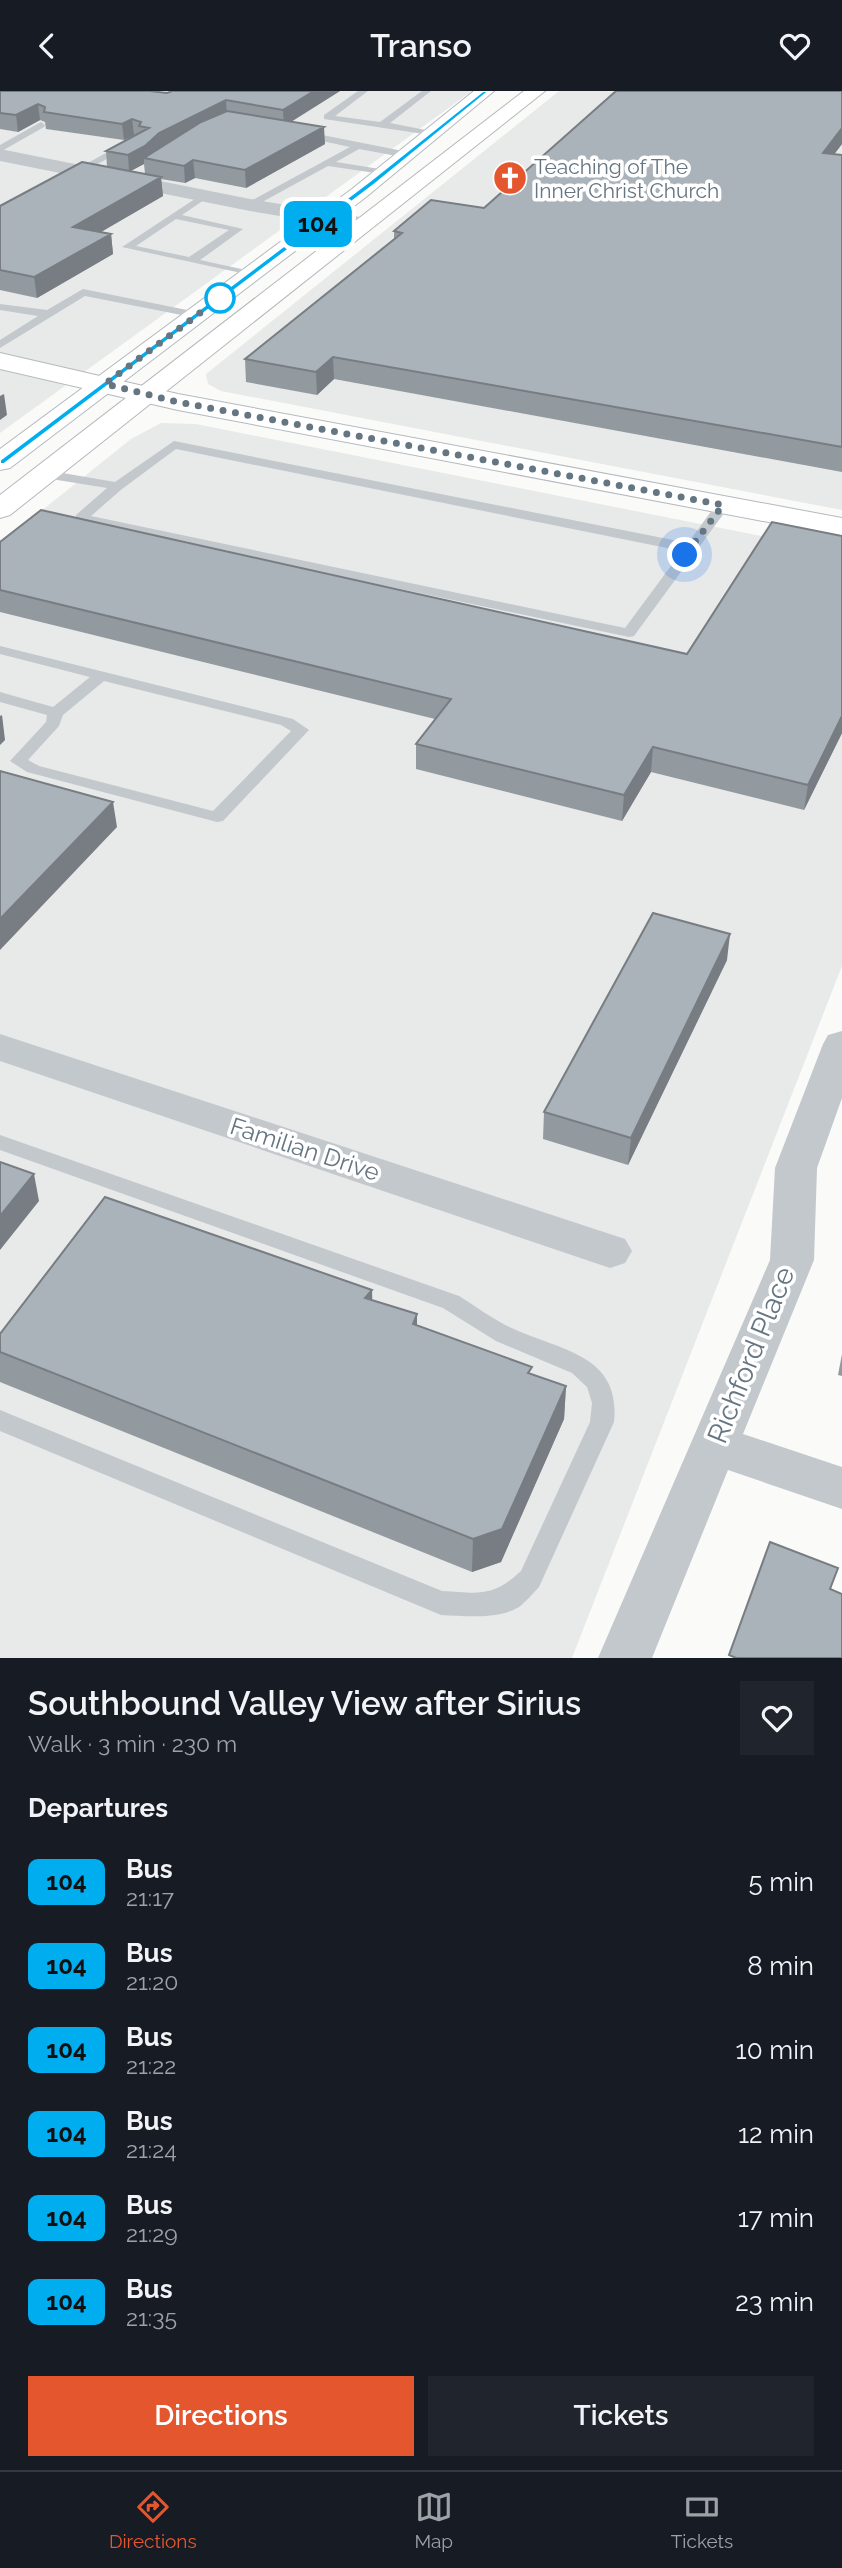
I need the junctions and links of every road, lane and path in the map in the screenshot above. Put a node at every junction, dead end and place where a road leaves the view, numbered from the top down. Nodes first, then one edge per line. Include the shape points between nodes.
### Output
1 (364, 91) edge
2 (427, 91) edge
3 (485, 91) edge
4 (503, 91) edge
5 (536, 91) edge
6 (497, 122) junction
7 (41, 125) edge
8 (382, 125) junction
9 (290, 132) edge
10 (437, 132) junction
11 (136, 140) edge
12 (356, 147) junction
13 (0, 149) edge
14 (0, 155) edge
15 (408, 155) junction
16 (327, 163) junction
17 (386, 173) junction
18 (71, 174) junction
19 (359, 193) junction
20 (204, 196) junction
21 (399, 198) junction
22 (250, 205) junction
23 (174, 216) junction
24 (327, 217) junction
25 (366, 224) junction
26 (191, 261) junction
27 (251, 275) junction
28 (291, 281) junction
29 (0, 307) edge
30 (48, 314) junction
31 (197, 315) junction
32 (0, 345) edge
33 (0, 361) edge
34 (105, 384) junction
35 (146, 395) junction
36 (0, 462) edge
37 (45, 474) junction
38 (117, 486) junction
39 (723, 505) junction
40 (0, 509) edge
41 (842, 527) edge
42 (690, 548) junction
43 (0, 650) edge
44 (101, 675) junction
45 (0, 697) edge
46 (56, 713) junction
47 (842, 1044) edge
48 (0, 1047) edge
49 (0, 1142) edge
50 (610, 1251) dead end
51 (0, 1420) edge
52 (715, 1445) junction
53 (842, 1487) edge
54 (625, 1658) edge

1 - 8 lane via 327,117
2 - 8 lane
3 - 10 main road
4 - 6 main road via 506,99 490,112
5 - 6 main road
6 - 21 main road
7 - 13 lane
8 - 10 lane
9 - 12 lane
10 - 15 main road
11 - 18 lane
12 - 15 lane
12 - 16 lane
14 - 18 street
15 - 17 main road
16 - 17 lane
16 - 22 lane
17 - 19 main road
18 - 20 street via 134,175
19 - 21 main road
19 - 24 main road
20 - 22 street
20 - 23 lane
21 - 25 main road
22 - 24 street
23 - 26 lane via 127,247
23 - 26 lane via 238,229
24 - 25 street
24 - 27 main road
25 - 28 main road
26 - 27 lane
27 - 28 main road
27 - 31 main road
28 - 35 main road
29 - 30 lane
30 - 31 lane via 83,292
30 - 32 lane
31 - 34 main road
33 - 34 main road
34 - 35 main road
34 - 36 main road
35 - 37 main road
35 - 39 main road
37 - 38 lane
37 - 40 main road
38 - 42 lane via 174,445
38 - 42 lane via 81,518 629,633
39 - 41 main road
39 - 42 lane
43 - 44 lane
44 - 46 lane
44 - 46 lane via 286,722 301,730 217,817 33,769 18,761 53,723
45 - 46 lane
47 - 52 street, Richford Place via 796,1168 792,1260
48 - 50 street, Familian Drive
49 - 51 lane via 451,1302 504,1335 580,1366 597,1381 604,1403 602,1422 530,1579 510,1598 477,1605 441,1603
52 - 53 street
52 - 54 street, Richford Place

